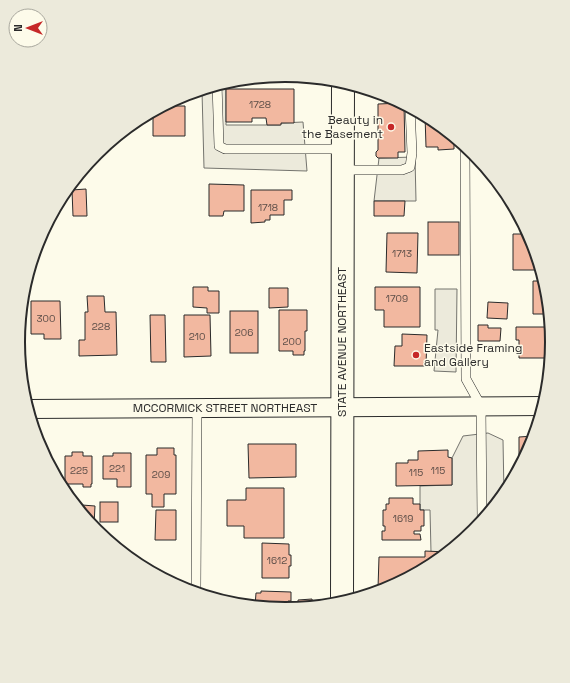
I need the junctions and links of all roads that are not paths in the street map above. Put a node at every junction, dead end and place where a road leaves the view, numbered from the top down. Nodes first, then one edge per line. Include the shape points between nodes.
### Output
1 (343, 88) edge
2 (217, 90) edge
3 (410, 113) edge
4 (343, 149) junction
5 (465, 154) edge
6 (342, 170) junction
7 (481, 406) junction
8 (537, 406) edge
9 (342, 407) junction
10 (34, 408) edge
11 (197, 408) junction
12 (482, 511) edge
13 (196, 586) edge
14 (342, 596) edge

1 - 4 main road, STATE AVENUE NORTHEAST
2 - 4 lane via 220,146 225,149
3 - 6 lane via 410,167 402,170
4 - 6 main road, STATE AVENUE NORTHEAST
5 - 7 lane via 466,379
6 - 9 main road, STATE AVENUE NORTHEAST
7 - 8 street, MCCORMICK STREET NORTHEAST
7 - 9 street, MCCORMICK STREET NORTHEAST
7 - 12 lane
9 - 11 street, MCCORMICK STREET NORTHEAST
9 - 14 main road, STATE AVENUE NORTHEAST
10 - 11 street, MCCORMICK STREET NORTHEAST
11 - 13 lane

